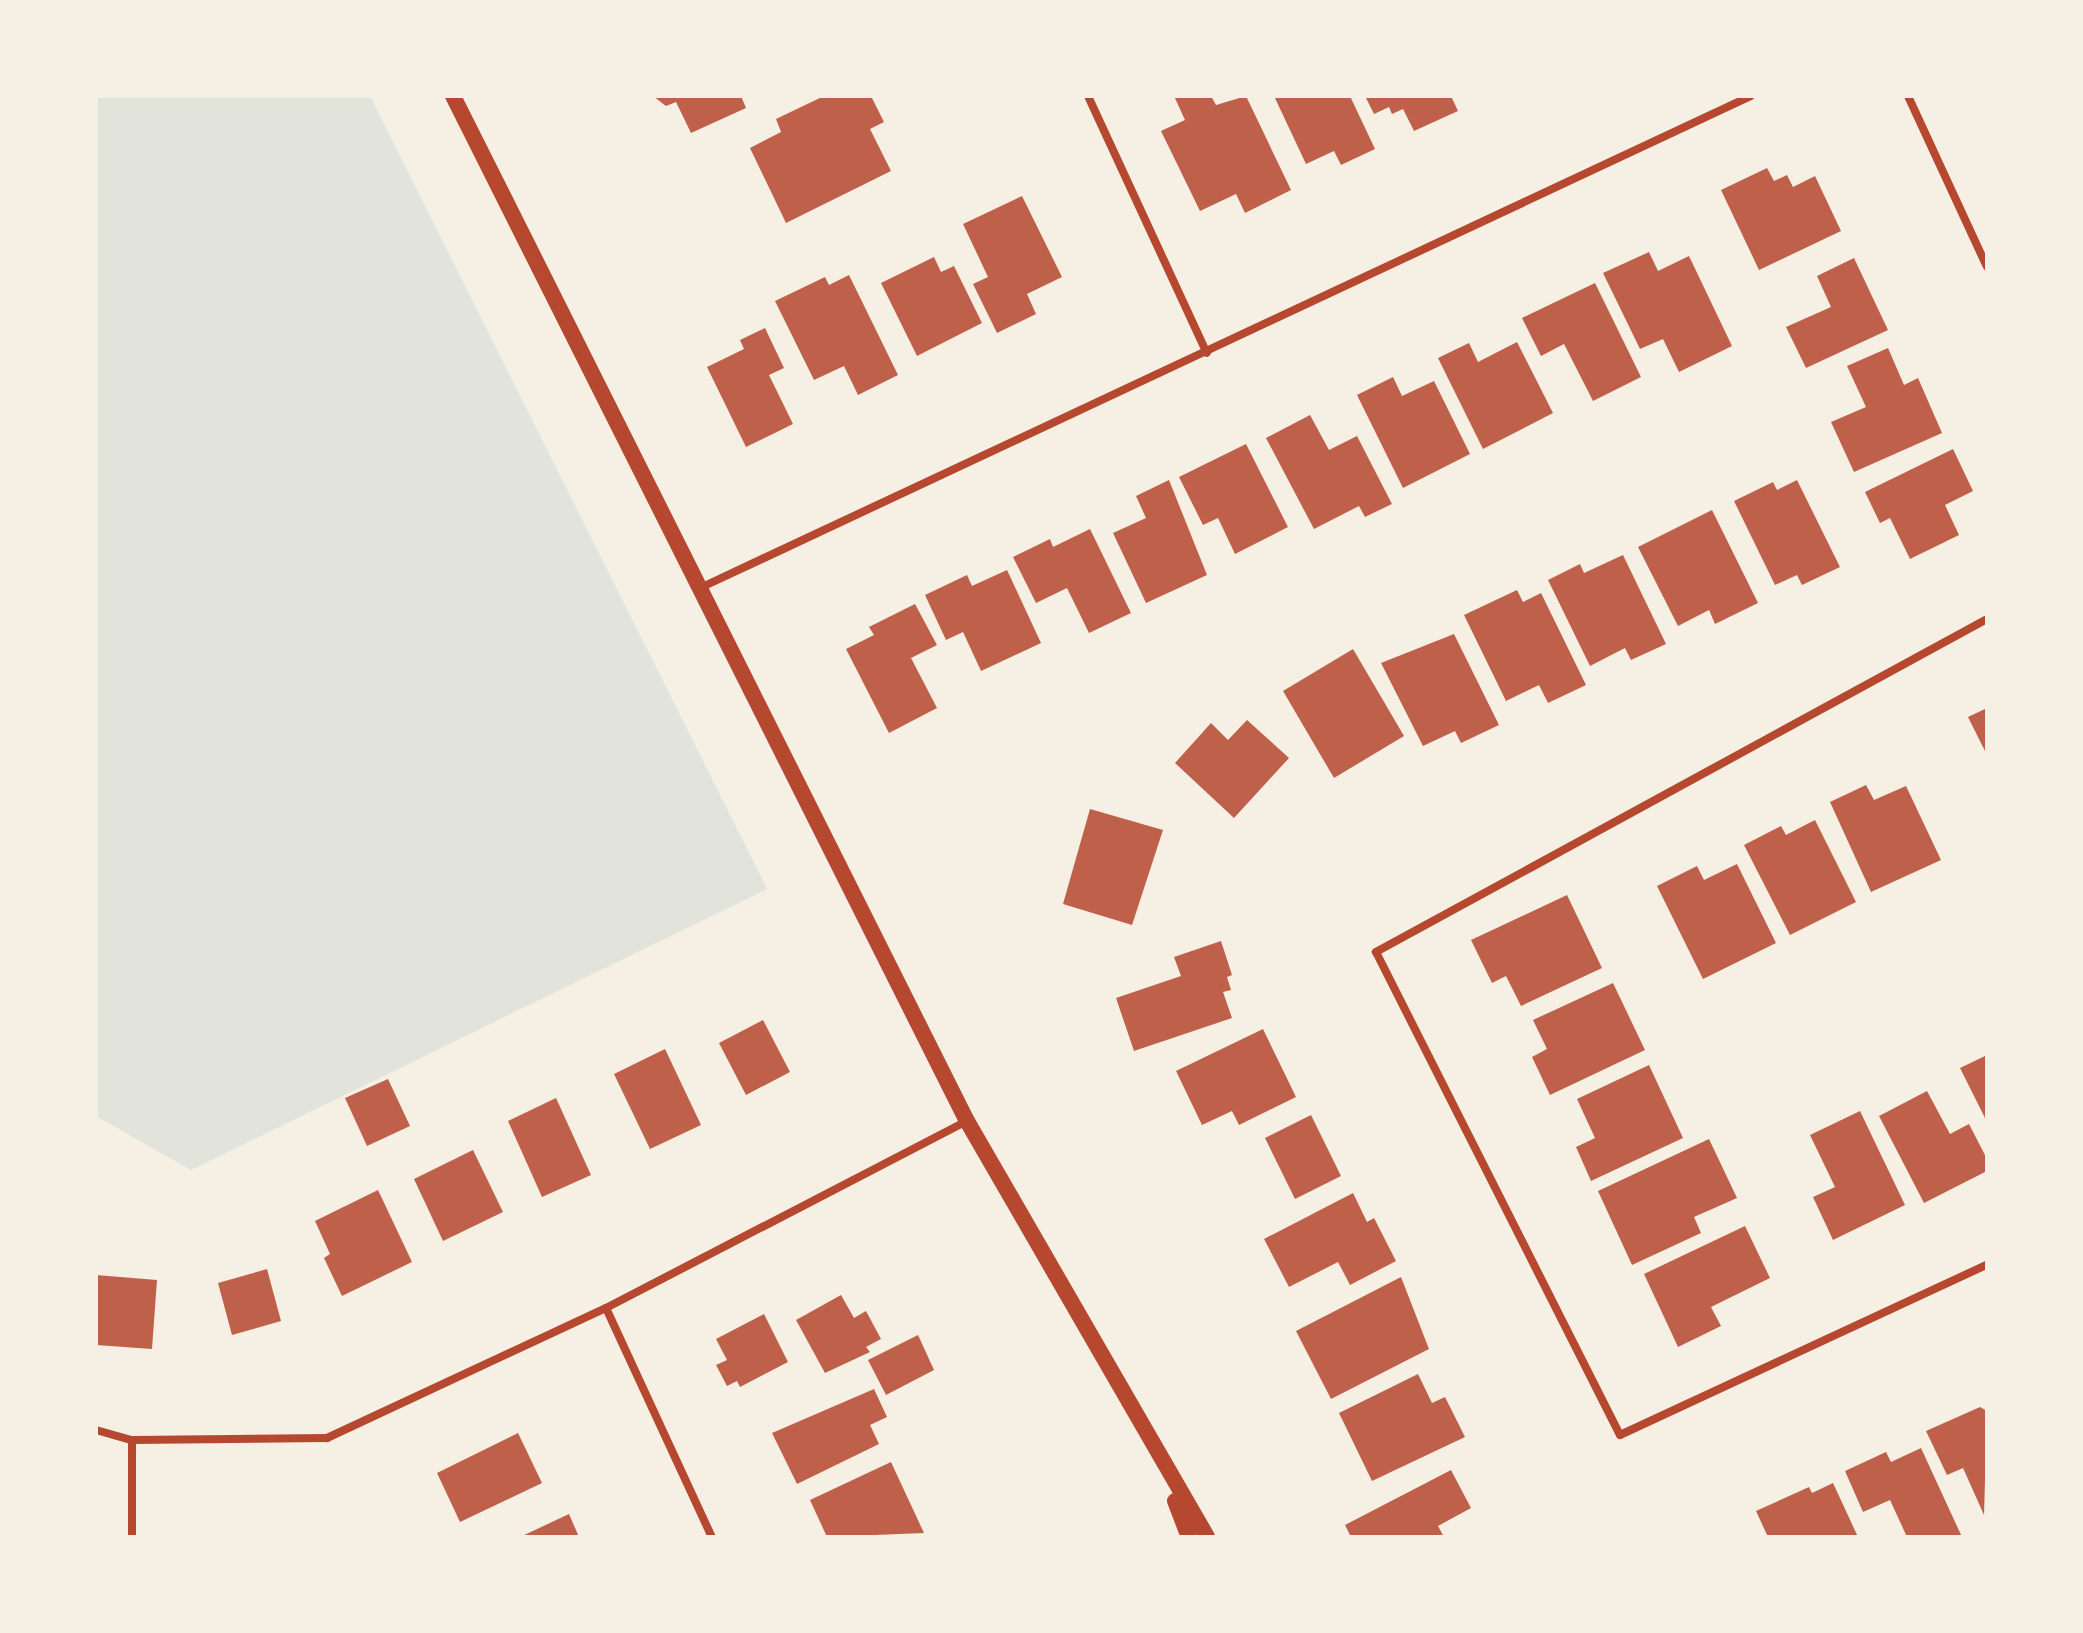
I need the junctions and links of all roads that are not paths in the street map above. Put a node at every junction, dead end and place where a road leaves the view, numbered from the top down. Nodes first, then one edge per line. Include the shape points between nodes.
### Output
1 (453, 96) edge
2 (1088, 96) edge
3 (1751, 96) edge
4 (1908, 96) edge
5 (1987, 267) edge
6 (1207, 353) junction
7 (700, 588) junction
8 (1987, 619) edge
9 (967, 1121) junction
10 (1987, 1265) edge
11 (606, 1308) junction
12 (96, 1430) edge
13 (132, 1440) junction
14 (1163, 1469) junction
15 (132, 1537) edge
16 (712, 1537) edge
17 (1189, 1537) edge
18 (1207, 1537) edge

1 - 7 main road
2 - 6 street
3 - 6 street
4 - 5 street
6 - 7 street
7 - 9 main road
8 - 10 street via 1376,952 1620,1435
9 - 11 street
9 - 14 main road
11 - 13 street via 327,1438
11 - 16 street
12 - 13 street
13 - 15 street
14 - 17 main road
14 - 18 main road

